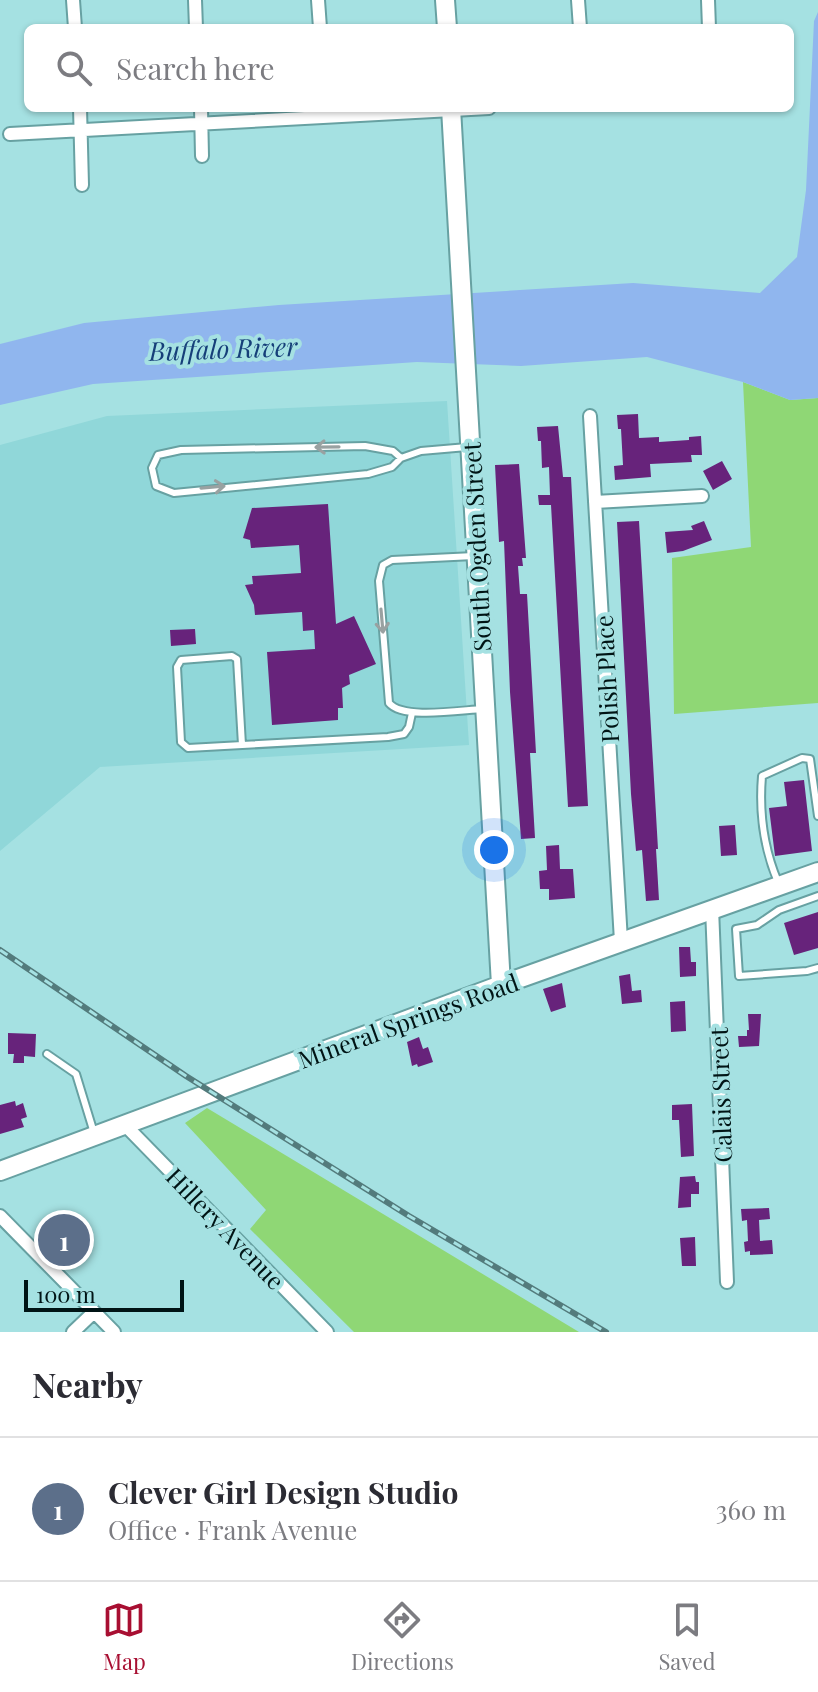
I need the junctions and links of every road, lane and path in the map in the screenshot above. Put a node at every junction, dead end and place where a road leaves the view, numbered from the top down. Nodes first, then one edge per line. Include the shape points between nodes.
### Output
1 (73, 0) edge
2 (195, 0) edge
3 (318, 0) edge
4 (445, 0) edge
5 (578, 0) edge
6 (708, 0) edge
7 (75, 24) edge
8 (196, 24) edge
9 (320, 24) edge
10 (447, 24) edge
11 (580, 24) edge
12 (709, 24) edge
13 (80, 112) edge
14 (201, 112) edge
15 (356, 112) edge
16 (451, 112) edge
17 (325, 113) edge
18 (202, 124) junction
19 (80, 130) junction
20 (10, 134) dead end
21 (202, 156) dead end
22 (82, 185) dead end
23 (590, 416) dead end
24 (470, 447) junction
25 (401, 458) junction
26 (702, 496) dead end
27 (595, 502) junction
28 (477, 556) junction
29 (486, 708) junction
30 (412, 713) junction
31 (242, 745) junction
32 (818, 816) edge
33 (818, 872) edge
34 (779, 886) junction
35 (818, 896) edge
36 (712, 908) junction
37 (621, 941) junction
38 (818, 968) edge
39 (501, 985) junction
40 (47, 1054) dead end
41 (125, 1125) junction
42 (95, 1136) junction
43 (0, 1171) edge
44 (1, 1218) edge
45 (727, 1282) dead end
46 (94, 1312) junction
47 (73, 1332) edge
48 (114, 1332) edge
49 (327, 1332) edge

1 - 7 street
2 - 8 street
3 - 9 street
4 - 10 street
5 - 11 street
6 - 12 street
13 - 19 street
14 - 18 street
15 - 17 street
16 - 24 street, South Ogden Street
17 - 18 street
18 - 19 street
18 - 21 street
19 - 20 street
19 - 22 street
23 - 27 street, Polish Place
24 - 25 lane via 430,449
24 - 28 street, South Ogden Street
25 -> 25 lane via 393,451 365,446 181,450 158,455 152,468 156,486 174,493 368,474 392,467
26 - 27 street
27 - 37 street, Polish Place
28 - 29 street, South Ogden Street
28 -> 30 lane via 392,560 383,565 379,581 389,703
29 - 30 lane
29 - 39 street, South Ogden Street
30 - 31 lane via 404,734
31 - 31 lane via 188,748 181,742 181,660 237,659
32 - 34 lane via 810,759 762,776 769,859
33 - 34 street, Mineral Springs Road
34 - 36 street, Mineral Springs Road
35 - 38 lane via 779,910 757,925 736,929 739,976
36 - 37 street, Mineral Springs Road
36 - 45 street, Calais Street
37 - 39 street, Mineral Springs Road
39 - 41 street, Mineral Springs Road
40 - 42 lane via 76,1074
41 - 42 street, Mineral Springs Road
41 - 49 street, Hillery Avenue
42 - 43 street, Mineral Springs Road
44 - 46 street
46 - 47 street
46 - 48 street

